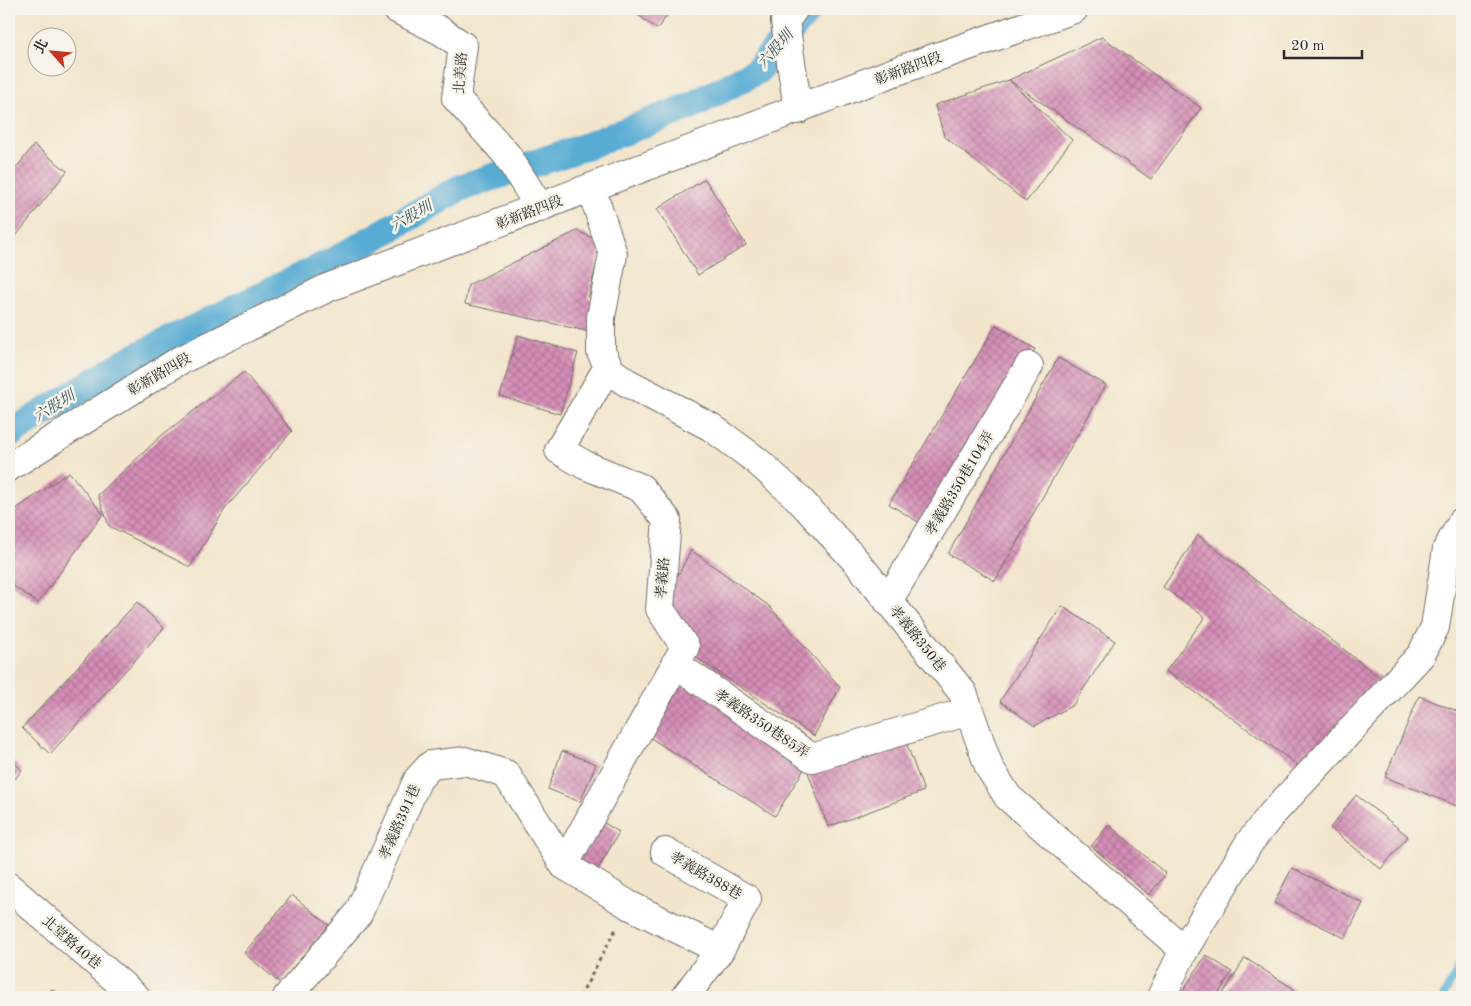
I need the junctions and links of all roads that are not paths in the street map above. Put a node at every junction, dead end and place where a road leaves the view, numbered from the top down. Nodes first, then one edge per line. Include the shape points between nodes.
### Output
1 (397, 9) edge
2 (1074, 9) edge
3 (789, 15) edge
4 (798, 109) junction
5 (590, 188) junction
6 (540, 207) junction
7 (1029, 366) dead end
8 (608, 367) junction
9 (9, 467) edge
10 (1462, 522) edge
11 (888, 601) junction
12 (675, 664) junction
13 (969, 711) junction
14 (665, 852) dead end
15 (564, 865) junction
16 (9, 887) edge
17 (720, 950) junction
18 (1184, 950) junction
19 (136, 997) edge
20 (287, 997) edge
21 (685, 997) edge
22 (1161, 997) edge

1 - 6 street, 北美路 via 463,46 456,98 508,155
2 - 4 street, 彰新路四段
3 - 4 street
4 - 5 street, 彰新路四段
5 - 6 street, 彰新路四段
5 - 8 street via 613,254 600,317 601,352
6 - 9 street, 彰新路四段 via 318,292 177,362
7 - 11 street, 孝義路350巷104弄
8 - 11 street, 孝義路350巷 via 626,382 711,426 756,460 798,498
8 - 12 street, 孝義路 via 559,450 641,488 667,520 660,609 685,647
10 - 18 street via 1447,549 1435,627 1421,655 1272,814 1249,843
11 - 13 street, 孝義路350巷 via 963,693
12 - 13 street, 孝義路350巷85弄 via 812,758
12 - 15 street, 孝義路
13 - 18 street, 孝義路350巷 via 988,767 1008,797
14 - 17 street, 孝義路388巷 via 747,898
15 - 17 street via 629,905
15 - 20 street, 孝義路391巷 via 506,774 465,761 431,765 418,779 358,914
16 - 19 street, 北堂路40巷
17 - 21 street
18 - 22 street

